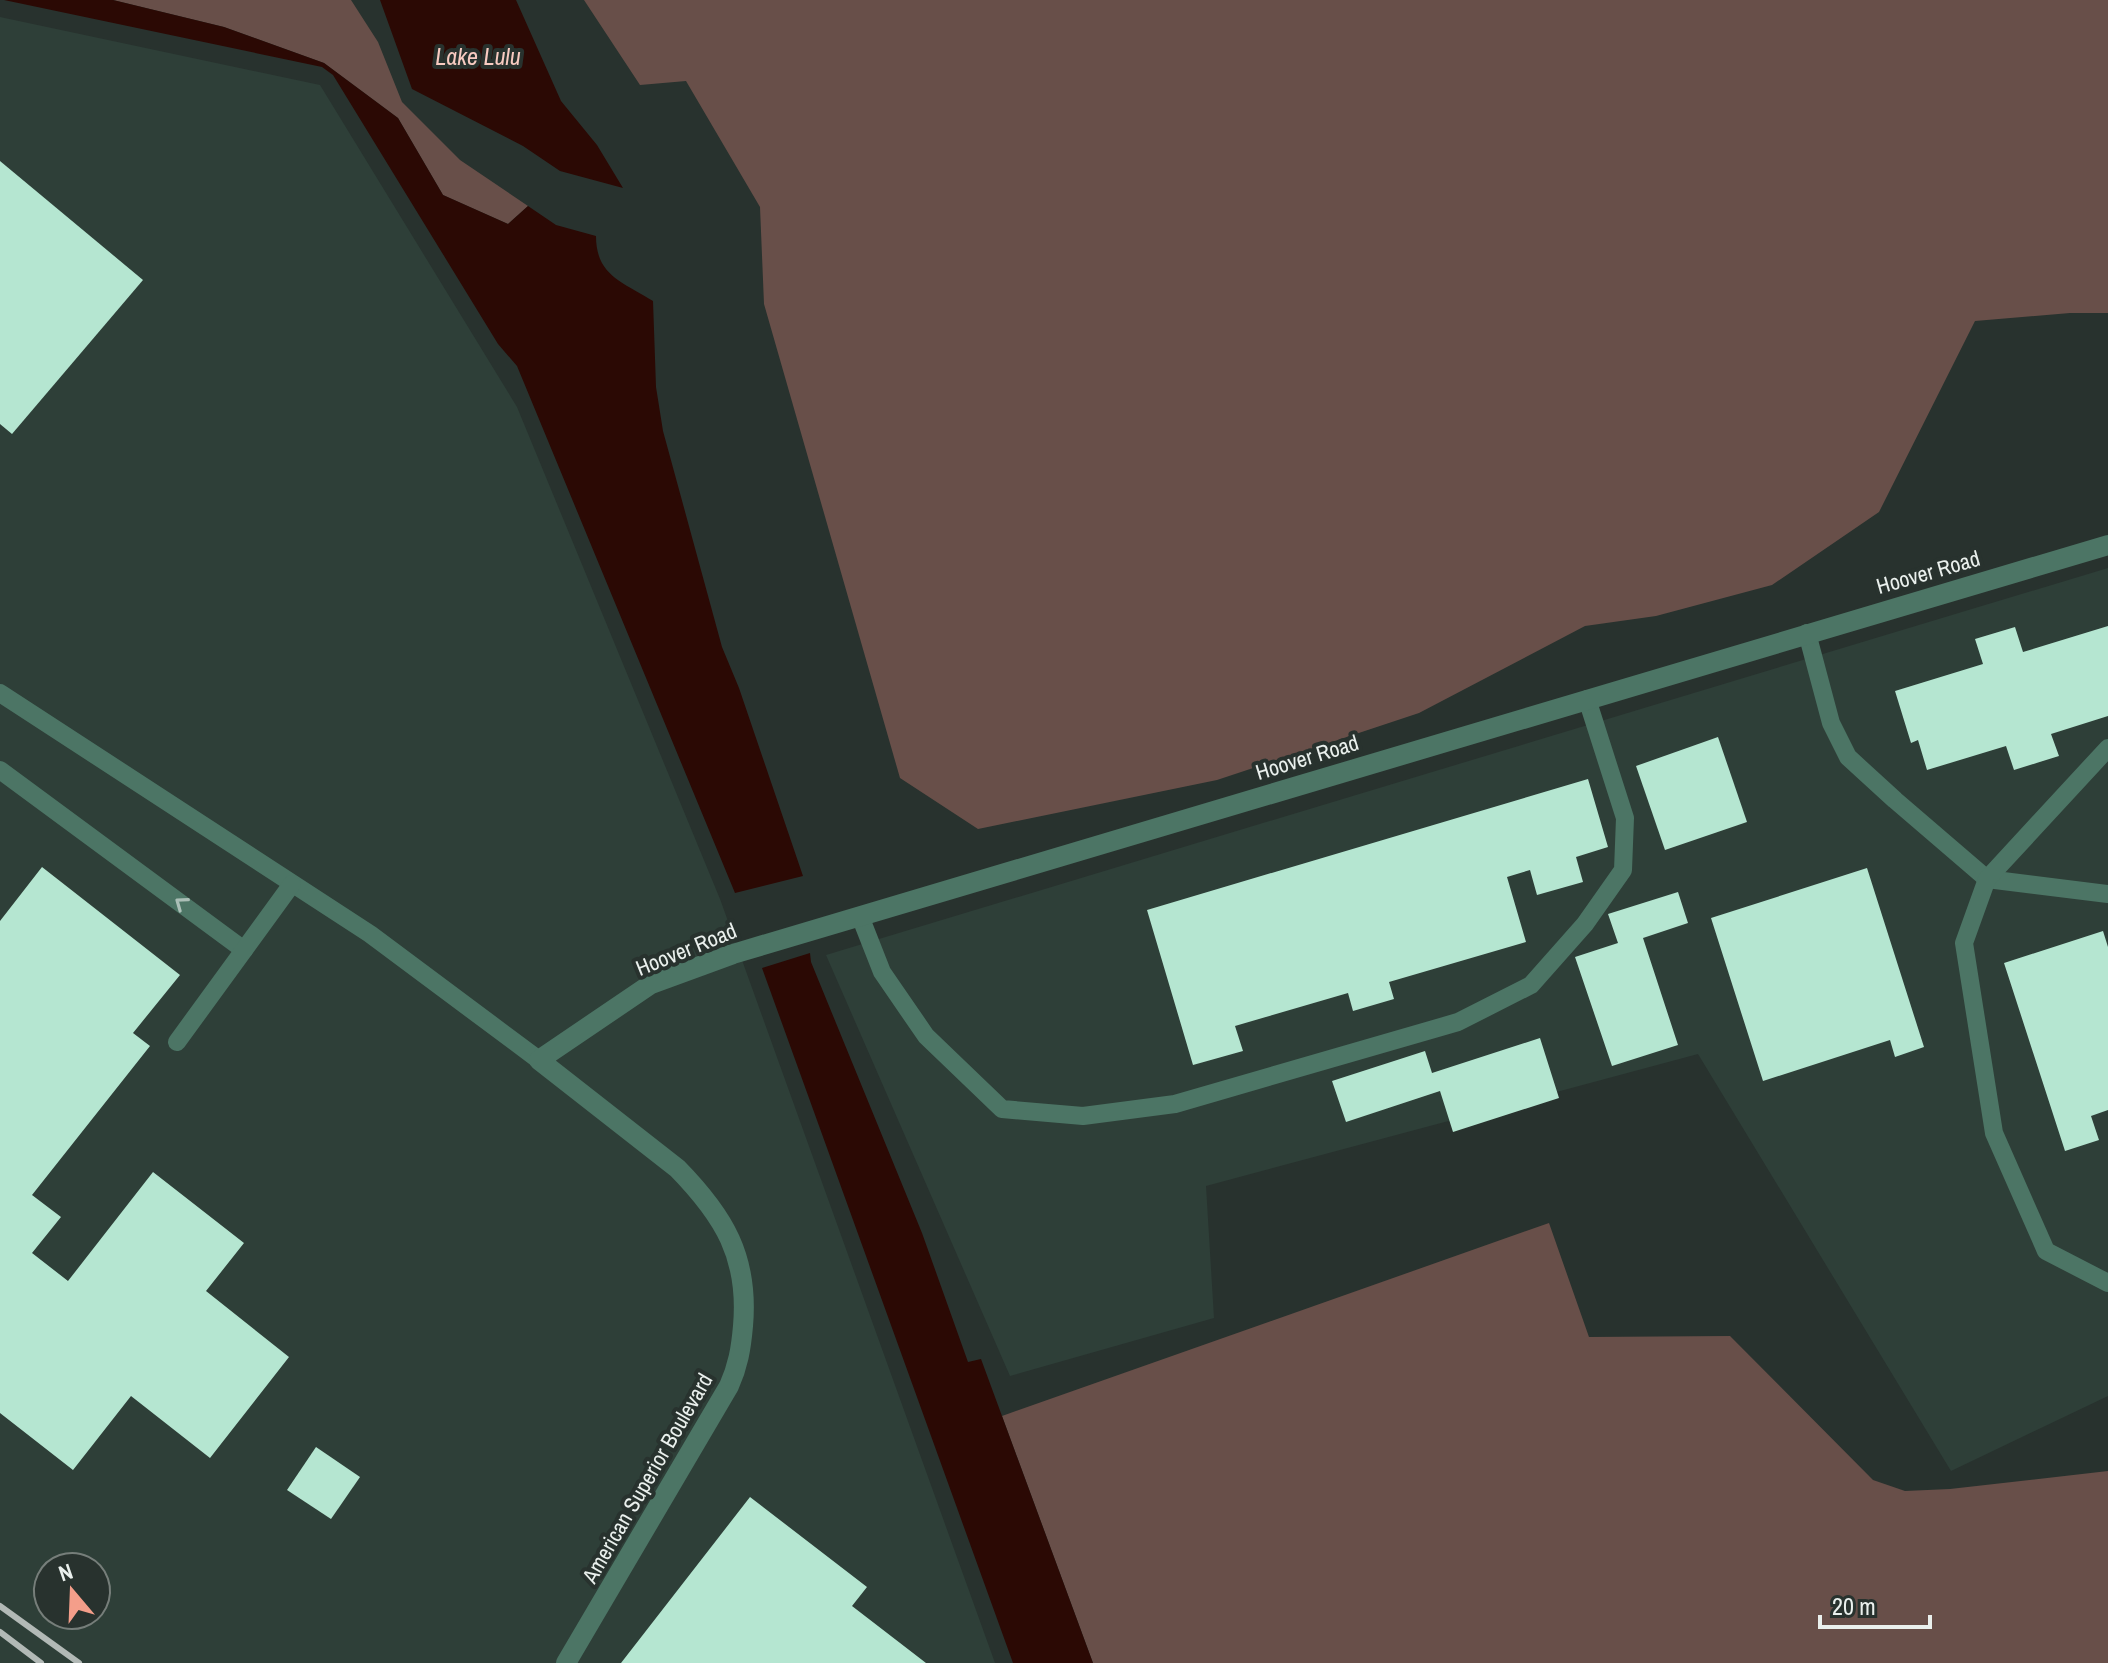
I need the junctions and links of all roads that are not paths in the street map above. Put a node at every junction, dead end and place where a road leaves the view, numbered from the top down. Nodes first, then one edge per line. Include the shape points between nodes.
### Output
1 (2108, 545) edge
2 (1807, 633) junction
3 (0, 694) edge
4 (1587, 699) junction
5 (2108, 748) edge
6 (0, 770) edge
7 (1987, 879) junction
8 (292, 884) junction
9 (2108, 894) edge
10 (860, 916) junction
11 (244, 950) junction
12 (177, 1042) dead end
13 (539, 1060) junction
14 (2108, 1283) edge
15 (566, 1663) edge

1 - 2 street, Hoover Road
2 - 4 street, Hoover Road
2 - 7 lane via 1831,723 1848,757
3 - 8 lane
4 - 10 street, Hoover Road
4 - 10 lane via 1625,818 1623,870 1585,924 1531,985 1458,1022 1175,1104 1083,1116 1002,1109 926,1036 882,972
5 - 7 lane
11 -> 6 lane
7 - 9 lane
7 - 14 lane via 1964,943 1994,1133 2046,1251
8 - 11 lane
8 - 13 lane via 370,934
10 - 13 street, Hoover Road via 651,984
11 - 12 lane
13 - 15 street, American Superior Boulevard via 696,1187 733,1243 745,1298 740,1361 729,1386

